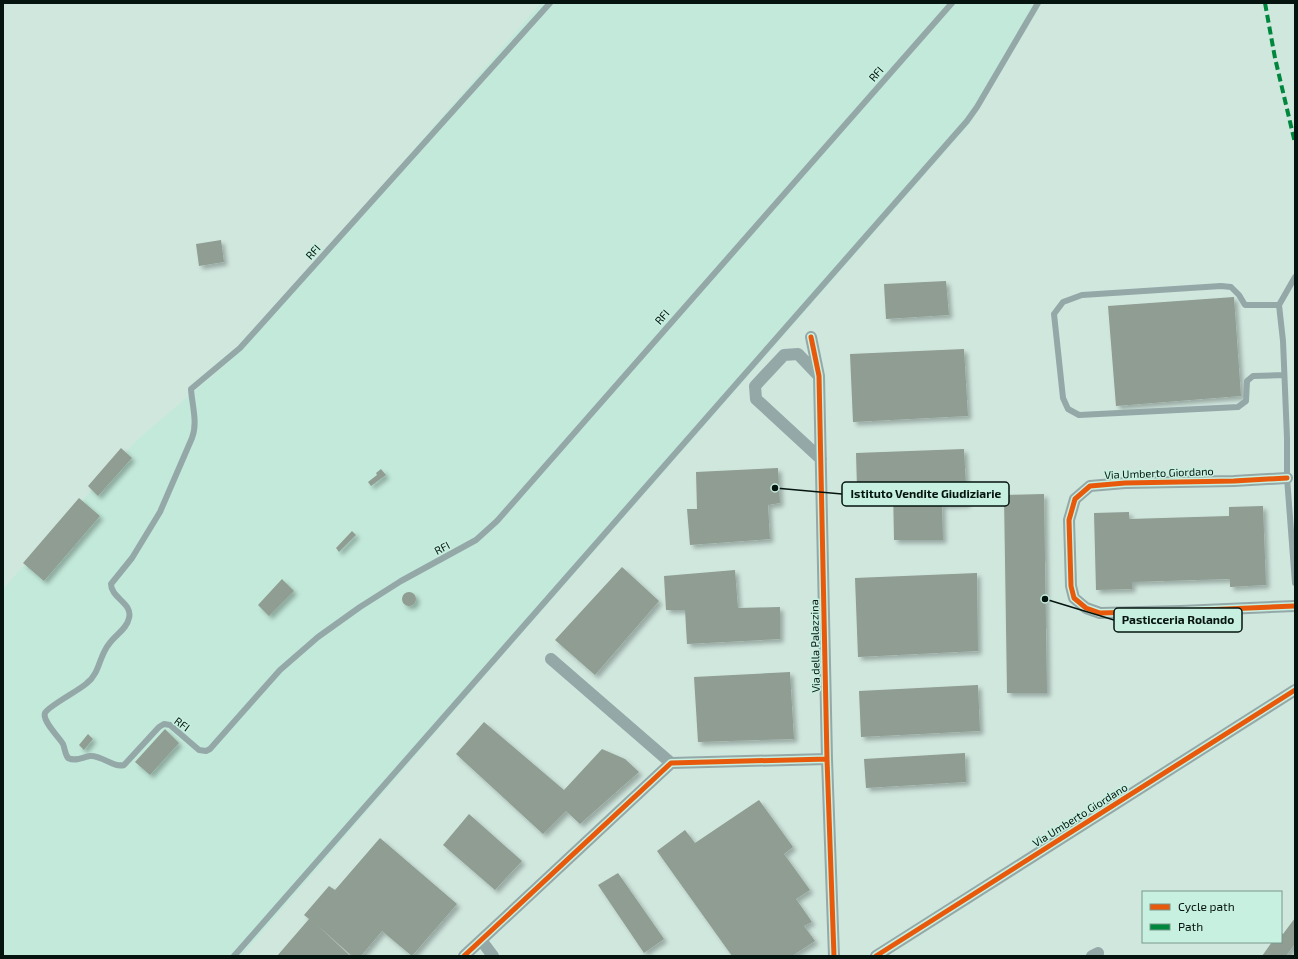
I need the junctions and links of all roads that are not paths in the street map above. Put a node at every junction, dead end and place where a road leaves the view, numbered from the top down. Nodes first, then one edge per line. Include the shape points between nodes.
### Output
1 (550, 3) edge
2 (952, 3) edge
3 (1038, 3) edge
4 (1295, 277) edge
5 (1279, 305) junction
6 (811, 337) dead end
7 (1284, 375) junction
8 (819, 376) junction
9 (821, 459) junction
10 (1287, 478) junction
11 (1295, 583) edge
12 (1295, 606) edge
13 (551, 659) dead end
14 (1295, 690) edge
15 (827, 759) junction
16 (671, 763) junction
17 (481, 940) junction
18 (234, 956) edge
19 (464, 956) edge
20 (493, 956) edge
21 (834, 956) edge
22 (876, 956) edge

1 - 2 lane, RFI via 240,348 191,389 194,422 192,438 160,512 132,558 111,584 113,591 128,609 129,620 108,644 91,680 45,713 68,758 75,760 97,756 122,766 164,724 170,725 199,750 210,749 280,670 318,637 395,585 466,546 486,532
3 - 18 lane via 967,121
4 - 5 lane
5 - 7 lane
5 - 7 lane via 1245,306 1231,286 1221,286 1082,295 1063,302 1054,314 1063,398 1068,409 1079,415 1238,406 1246,401 1247,381 1253,376
6 - 8 street, Via della Palazzina
7 - 10 lane
8 - 9 street, Via della Palazzina
8 - 9 street via 798,354 784,355 755,386 756,399
9 - 15 street, Via della Palazzina
10 - 11 lane
10 - 12 street, Via Umberto Giordano via 1090,486 1074,499 1069,520 1071,586 1074,598 1086,608 1100,614
13 - 16 street
14 - 22 street, Via Umberto Giordano
15 - 16 street
15 - 21 street, Via della Palazzina
16 - 17 street
17 - 19 street
17 - 20 street

